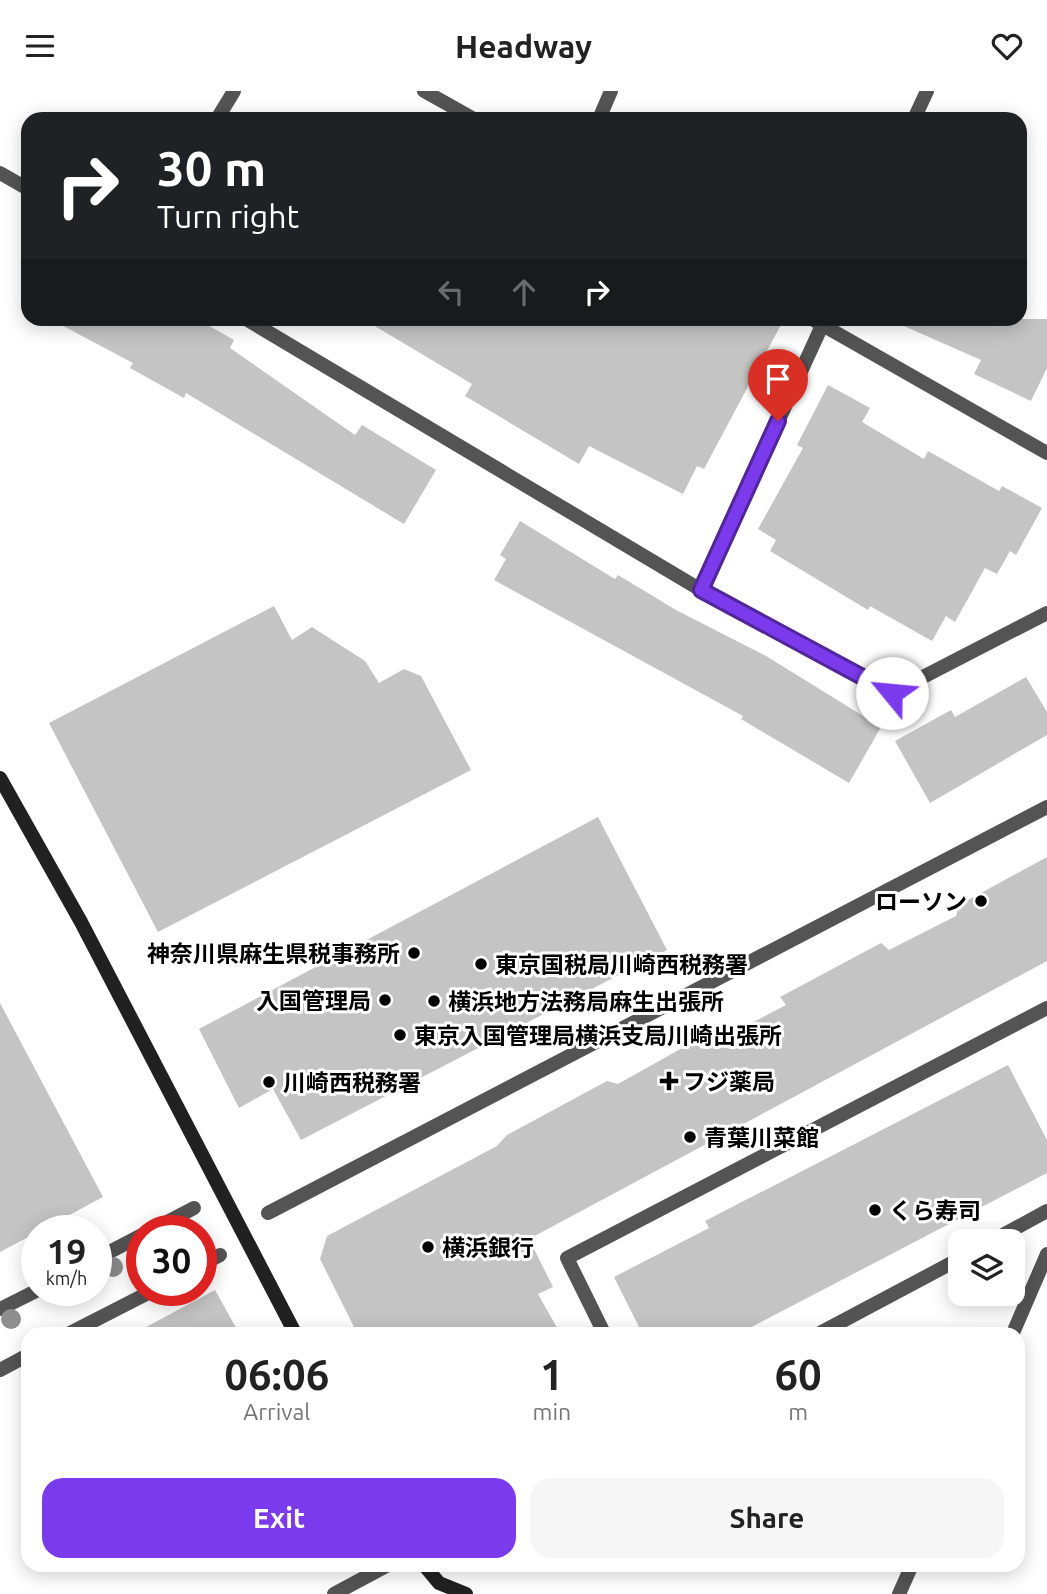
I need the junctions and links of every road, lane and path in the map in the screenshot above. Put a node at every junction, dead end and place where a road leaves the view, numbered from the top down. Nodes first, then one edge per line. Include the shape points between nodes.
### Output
1 (234, 91) edge
2 (424, 91) edge
3 (611, 91) edge
4 (927, 91) edge
5 (221, 112) edge
6 (462, 112) edge
7 (601, 112) edge
8 (917, 112) edge
9 (0, 173) edge
10 (21, 185) edge
11 (258, 326) edge
12 (817, 326) edge
13 (828, 326) edge
14 (1047, 453) edge
15 (701, 590) junction
16 (1047, 613) edge
17 (0, 778) edge
18 (1047, 807) edge
19 (1047, 1007) edge
20 (194, 1208) dead end
21 (1047, 1211) edge
22 (268, 1213) dead end
23 (181, 1215) edge
24 (1014, 1229) edge
25 (220, 1255) dead end
26 (1047, 1255) edge
27 (217, 1257) edge
28 (948, 1265) edge
29 (21, 1299) edge
30 (126, 1304) edge
31 (0, 1310) edge
32 (82, 1327) edge
33 (292, 1327) edge
34 (601, 1327) edge
35 (831, 1327) edge
36 (1016, 1327) edge
37 (21, 1359) edge
38 (0, 1370) edge
39 (375, 1572) edge
40 (430, 1572) edge
41 (909, 1572) edge
42 (334, 1594) edge
43 (466, 1594) edge
44 (899, 1594) edge

1 - 5 street
2 - 6 street
3 - 7 street
4 - 8 street
9 - 10 street
11 - 15 street
12 - 15 street
13 - 14 street
15 - 16 street via 892,693
17 - 33 street via 81,922
18 - 22 street
19 - 34 street via 566,1258
20 - 23 street
21 - 24 street
25 - 27 street
26 - 36 street
28 - 35 street
29 - 31 street
30 - 32 street
37 - 38 street
39 - 42 street
40 - 43 street via 439,1583
41 - 44 street

